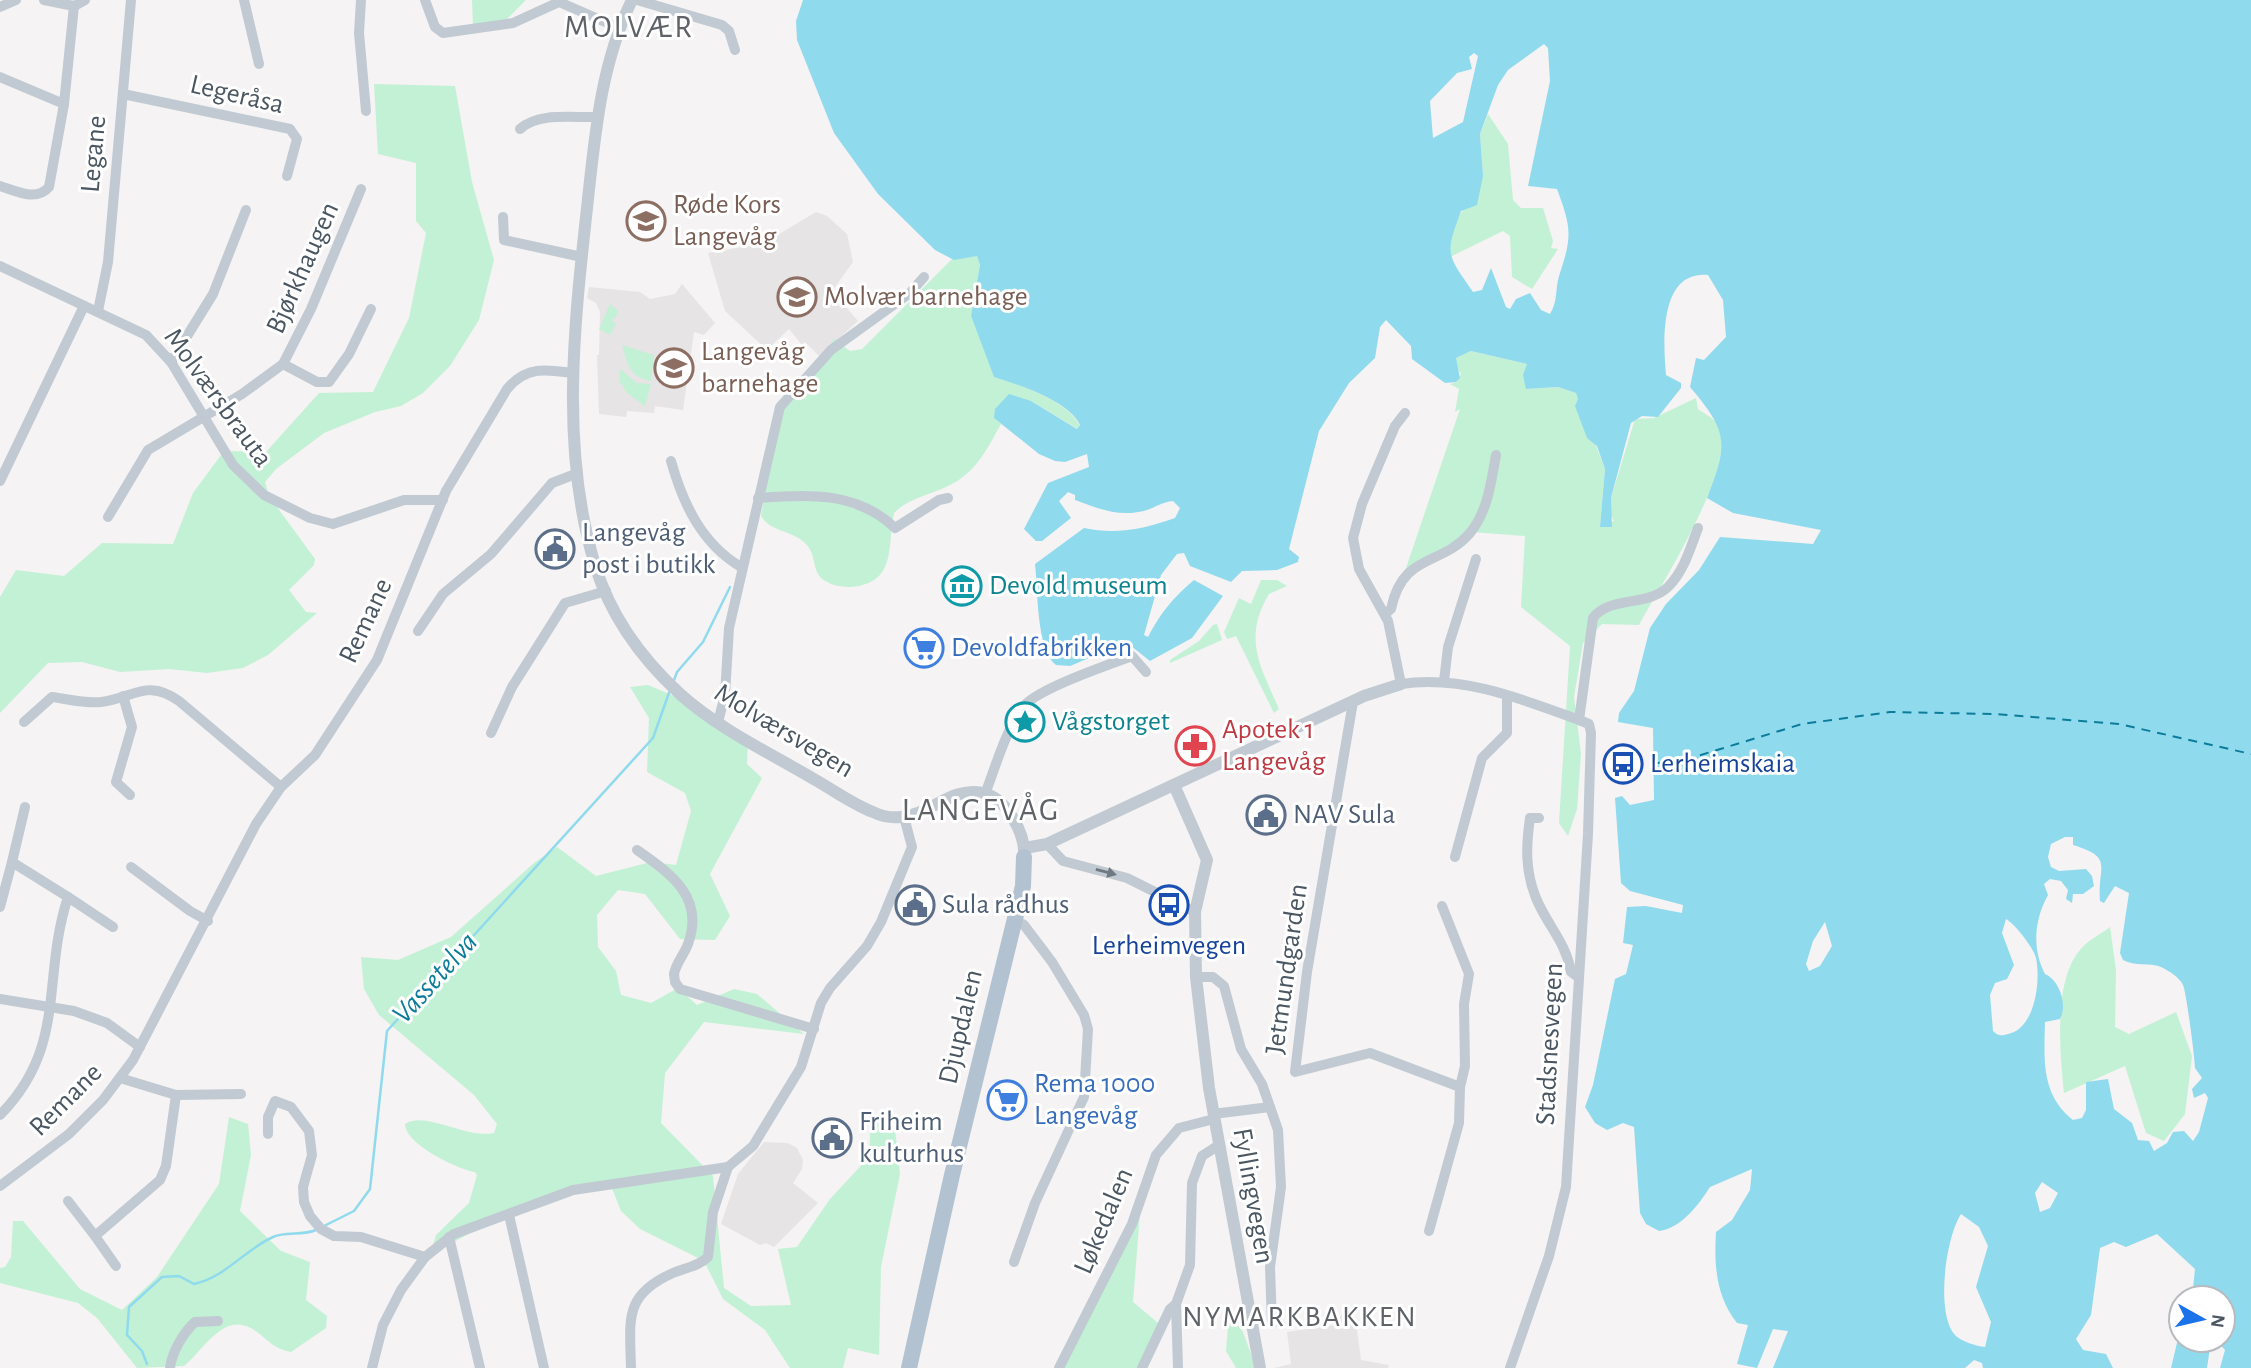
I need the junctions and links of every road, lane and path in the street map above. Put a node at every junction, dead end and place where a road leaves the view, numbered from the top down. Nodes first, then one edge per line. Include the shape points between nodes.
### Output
1 (16, 0) edge
2 (44, 0) edge
3 (85, 0) edge
4 (131, 0) edge
5 (244, 0) edge
6 (360, 0) edge
7 (425, 0) edge
8 (634, 0) edge
9 (74, 6) junction
10 (0, 7) edge
11 (619, 28) junction
12 (735, 50) dead end
13 (259, 64) dead end
14 (0, 77) edge
15 (123, 94) junction
16 (64, 104) junction
17 (366, 111) dead end
18 (596, 117) junction
19 (520, 129) dead end
20 (287, 176) dead end
21 (0, 186) edge
22 (361, 189) dead end
23 (246, 211) dead end
24 (503, 216) dead end
25 (582, 257) junction
26 (0, 266) edge
27 (924, 277) dead end
28 (84, 306) junction
29 (371, 309) dead end
30 (98, 311) junction
31 (171, 362) junction
32 (283, 364) junction
33 (573, 373) junction
34 (1405, 413) dead end
35 (204, 418) junction
36 (1496, 455) dead end
37 (671, 461) dead end
38 (578, 473) junction
39 (0, 481) edge
40 (758, 498) junction
41 (948, 498) dead end
42 (443, 500) junction
43 (108, 517) dead end
44 (1698, 528) dead end
45 (1476, 559) dead end
46 (741, 567) junction
47 (606, 591) junction
48 (1385, 614) junction
49 (418, 631) dead end
50 (1146, 671) dead end
51 (1444, 681) junction
52 (1401, 684) junction
53 (123, 696) junction
54 (1507, 696) junction
55 (1353, 702) junction
56 (1580, 720) junction
57 (24, 722) dead end
58 (718, 722) junction
59 (491, 733) dead end
60 (1174, 785) junction
61 (281, 787) junction
62 (985, 794) junction
63 (130, 795) dead end
64 (25, 807) dead end
65 (904, 817) junction
66 (1539, 818) dead end
67 (1047, 844) junction
68 (637, 850) dead end
69 (1025, 852) junction
70 (1455, 857) dead end
71 (12, 862) junction
72 (131, 867) dead end
73 (68, 897) junction
74 (0, 906) edge
75 (1442, 906) dead end
76 (1015, 911) junction
77 (1195, 912) junction
78 (208, 920) junction
79 (113, 927) dead end
80 (1196, 976) junction
81 (1578, 976) junction
82 (0, 999) edge
83 (50, 1004) junction
84 (814, 1029) junction
85 (140, 1047) junction
86 (120, 1079) junction
87 (1460, 1087) junction
88 (242, 1094) dead end
89 (176, 1096) junction
90 (1270, 1107) junction
91 (0, 1115) edge
92 (1214, 1117) junction
93 (268, 1134) dead end
94 (1219, 1145) junction
95 (728, 1167) junction
96 (0, 1186) edge
97 (68, 1201) dead end
98 (509, 1215) junction
99 (1429, 1231) dead end
100 (95, 1236) junction
101 (449, 1237) junction
102 (425, 1257) junction
103 (1014, 1262) dead end
104 (116, 1266) dead end
105 (1176, 1304) junction
106 (218, 1321) dead end
107 (1272, 1324) dead end
108 (170, 1368) edge
109 (372, 1368) edge
110 (480, 1368) edge
111 (544, 1368) edge
112 (631, 1368) edge
113 (909, 1368) edge
114 (1059, 1368) edge
115 (1142, 1368) edge
116 (1178, 1368) edge
117 (1260, 1368) edge
118 (1510, 1368) edge

1 - 10 street
2 - 9 street
3 - 9 street
4 - 15 street, Legane
5 - 13 street
6 - 17 street
7 - 11 street via 435,27 443,33 513,23 559,2
8 - 11 street, Molværsvegen
8 - 12 street, Molværsvegen via 722,25
9 - 16 street
11 - 18 street, Molværsvegen
14 - 16 street
15 - 20 street, Legeråsa via 290,129 297,139
15 - 30 street, Legane via 108,262
16 - 21 street via 48,190 31,195
18 - 19 street via 549,118
18 - 25 street, Molværsvegen
22 - 32 street, Bjørkhaugen
23 - 31 street via 213,295
24 - 25 street via 504,240
25 - 33 street, Molværsvegen
26 - 28 street, Molværsbrauta
27 - 40 street via 903,299 831,349 788,394 779,411
28 - 30 street, Molværsbrauta
28 - 39 street
29 - 32 street, Bjørkhaugen via 329,382 317,382
30 - 31 street, Molværsbrauta via 146,335
31 - 35 street, Molværsbrauta
32 - 35 street, Bjørkhaugen
33 - 38 street, Molværsvegen
33 - 42 street, Remane via 547,369 527,372 514,381
34 - 48 street via 1395,426 1354,527 1359,569
35 - 42 street, Molværsbrauta via 233,465 253,487 319,522 343,522 404,500
35 - 43 street, Bjørkhaugen via 148,450
36 - 48 street via 1484,509 1471,532 1404,577
37 - 46 street via 682,495 713,547
38 - 47 street, Molværsvegen via 589,542
38 - 49 street, Remane via 552,484 491,554 443,594
40 - 41 street via 836,498 868,510 895,528
40 - 46 street
42 - 61 street, Remane via 377,660 316,755
44 - 56 street, Stadsnesvegen via 1683,566 1664,590 1644,600 1603,609 1593,618
45 - 51 street via 1448,647
46 - 58 street
47 - 58 street, Molværsvegen via 636,644 666,681
47 - 59 street via 565,603 506,698
48 - 52 street
50 - 62 street via 1132,656 1042,692 1028,703 1010,733
51 - 52 street
51 - 54 street
52 - 55 street
53 - 57 street via 97,702 52,697
53 - 61 street via 148,689 168,693
53 - 63 street via 132,727 116,782
54 - 56 street
54 - 70 street via 1507,733 1482,758
55 - 60 street
55 - 87 street, Jetmundgarden via 1307,972 1295,1072 1370,1053
56 - 81 street, Stadsnesvegen via 1589,724 1591,748
58 - 65 street, Molværsvegen via 872,812
60 - 67 street
60 - 77 street, Fyllingvegen via 1208,860
61 - 78 street, Remane via 256,824
62 - 65 street via 960,793
62 - 69 street via 1013,820
64 - 71 street
65 - 84 street via 912,847 901,877 873,938 821,1003
66 - 81 street via 1530,818 1525,856 1537,899 1563,942 1571,972
67 - 69 street
67 -> 77 street via 1063,861 1127,878
68 - 84 street via 675,878 692,908 692,928 674,974 680,989
69 - 76 main road, Djupdalen
71 - 73 street
71 - 74 street
72 - 78 street
73 - 79 street
73 - 83 street
75 - 87 street via 1469,974
76 - 103 street via 1052,962 1088,1029 1084,1097 1035,1203
76 - 113 main road, Djupdalen
77 - 80 street, Fyllingvegen
78 - 85 street, Remane
80 - 90 street, Fyllingvegen via 1222,983 1241,1049
80 - 92 street, Fyllingvegen
81 - 118 street, Stadsnesvegen via 1563,1202
82 - 83 street
83 - 85 street via 107,1023
83 - 91 street via 36,1066 20,1094
84 - 95 street via 801,1067 762,1133
85 - 86 street, Remane
86 - 89 street
86 - 96 street, Remane via 69,1134
87 - 99 street via 1459,1123
88 - 89 street
89 - 100 street via 160,1180
90 - 92 street, Fyllingvegen
90 - 107 street, Fyllingvegen via 1278,1130 1281,1187 1270,1267
92 - 94 street, Fyllingvegen
92 - 114 street, Løkedalen via 1179,1128 1156,1155 1132,1224
93 - 102 street via 268,1117 275,1101 286,1104 306,1124 313,1143 304,1202 320,1227 334,1236 361,1237
94 - 105 street via 1202,1156 1193,1175 1190,1265
94 - 117 street, Fyllingvegen
95 - 98 street via 573,1190
95 - 112 street via 713,1212 708,1256 652,1284 635,1300 629,1325
97 - 100 street
98 - 101 street
98 - 111 street
100 - 104 street
101 - 102 street
101 - 110 street
102 - 109 street via 391,1307
105 - 115 street
105 - 116 street
106 - 108 street via 195,1322 188,1328

